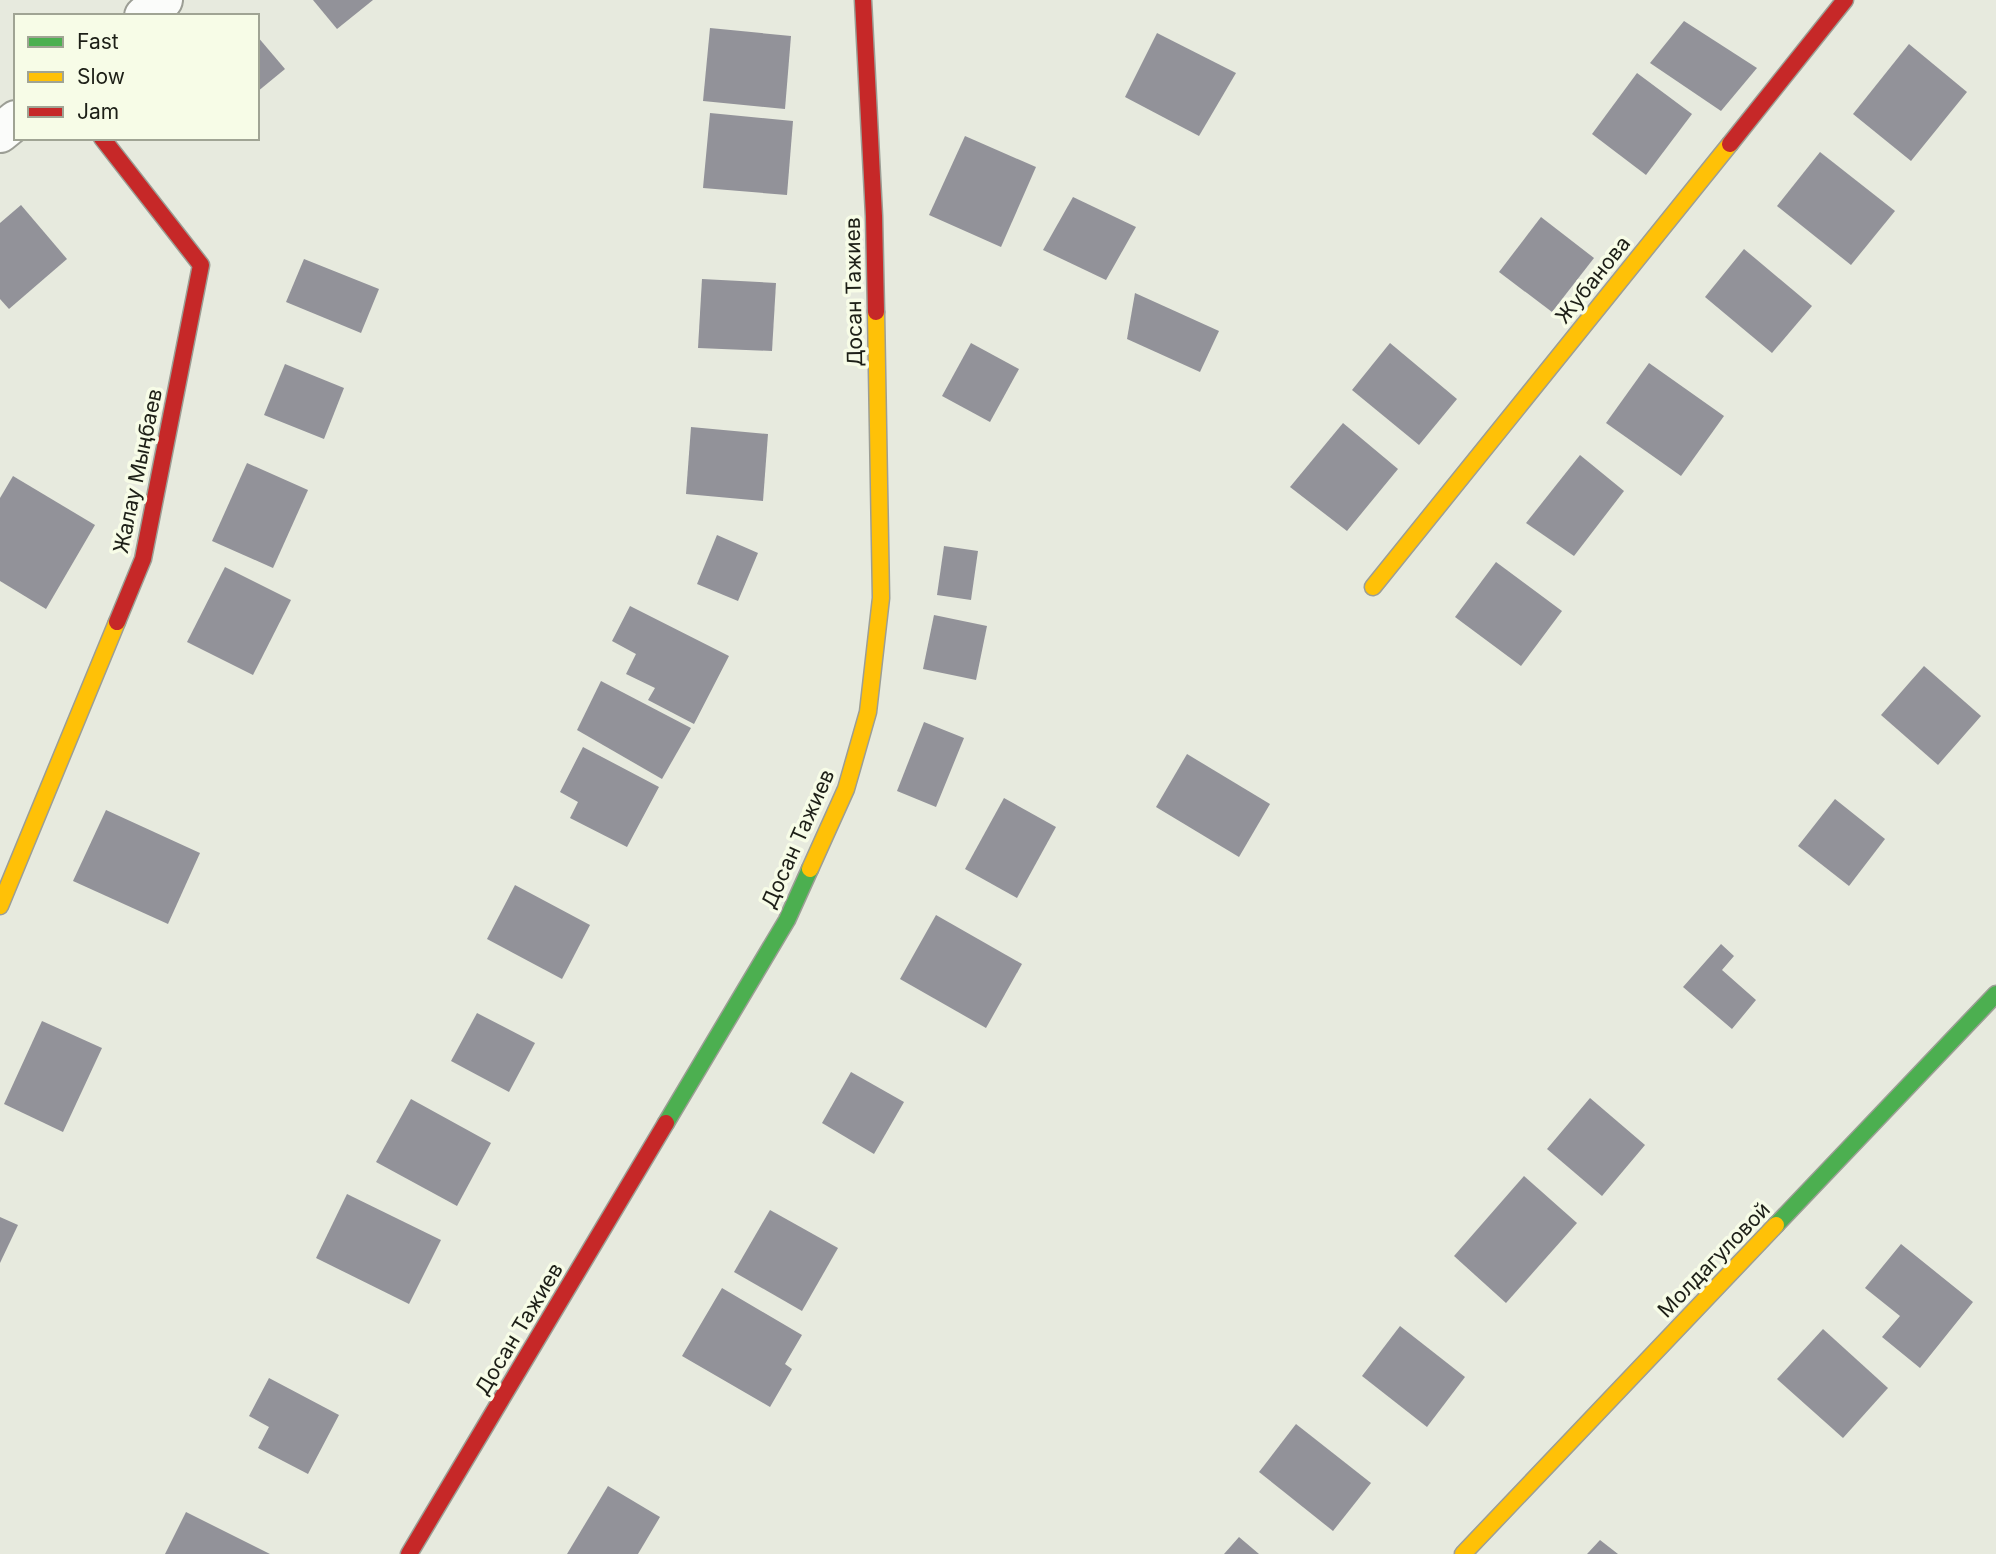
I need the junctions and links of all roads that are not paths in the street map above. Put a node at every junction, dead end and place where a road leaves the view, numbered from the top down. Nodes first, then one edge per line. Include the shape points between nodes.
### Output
1 (163, 0) edge
2 (863, 0) edge
3 (1845, 0) edge
4 (146, 14) edge
5 (14, 122) edge
6 (0, 133) edge
7 (104, 140) edge
8 (1373, 587) dead end
9 (0, 906) edge
10 (1996, 994) edge
11 (409, 1554) edge
12 (1463, 1554) edge

1 - 4 street
2 - 11 street, Досан Тажиев via 874,216 881,598 868,712 846,789 787,920
3 - 8 street, Жубанова
5 - 6 street
7 - 9 street, Жалау Мыңбаев via 201,265 143,559
10 - 12 street, Молдагуловой

